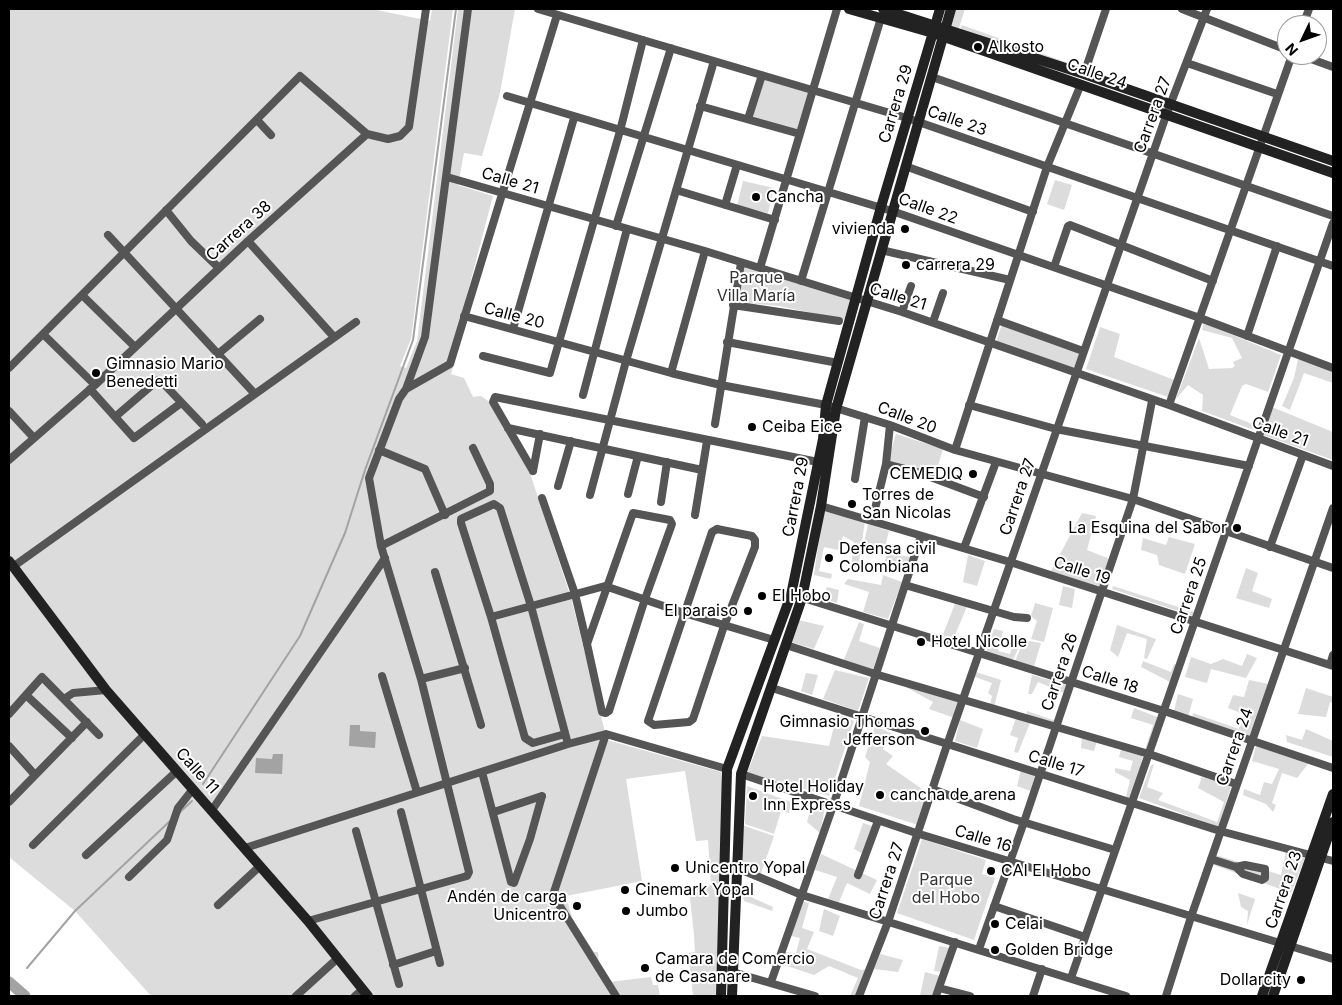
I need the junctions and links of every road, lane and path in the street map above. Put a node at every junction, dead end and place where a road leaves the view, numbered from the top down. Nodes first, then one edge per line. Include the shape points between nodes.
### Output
1 (426, 9) edge
2 (468, 9) edge
3 (538, 9) edge
4 (837, 9) edge
5 (849, 9) edge
6 (940, 9) edge
7 (951, 9) edge
8 (1106, 9) edge
9 (1182, 9) edge
10 (1207, 9) edge
11 (882, 13) edge
12 (558, 15) junction
13 (1204, 17) junction
14 (939, 31) junction
15 (643, 40) junction
16 (1277, 46) edge
17 (671, 48) junction
18 (714, 61) junction
19 (1187, 63) junction
20 (1288, 65) edge
21 (762, 75) junction
22 (932, 77) junction
23 (1082, 79) junction
24 (813, 89) junction
25 (1277, 94) junction
26 (507, 96) dead end
27 (856, 102) junction
28 (531, 104) junction
29 (700, 106) junction
30 (1168, 109) junction
31 (574, 118) junction
32 (907, 118) junction
33 (748, 119) junction
34 (257, 120) junction
35 (919, 122) junction
36 (1065, 122) junction
37 (620, 131) junction
38 (367, 134) junction
39 (800, 134) junction
40 (271, 135) dead end
41 (645, 138) junction
42 (1261, 142) junction
43 (686, 151) junction
44 (1153, 155) junction
45 (1333, 161) edge
46 (737, 165) junction
47 (905, 166) junction
48 (1047, 167) junction
49 (1333, 173) edge
50 (447, 177) junction
51 (788, 178) junction
52 (1247, 186) junction
53 (676, 190) junction
54 (829, 191) junction
55 (502, 193) junction
56 (1137, 198) junction
57 (725, 205) junction
58 (547, 206) junction
59 (881, 207) junction
60 (166, 210) junction
61 (892, 211) junction
62 (1033, 212) junction
63 (1333, 216) edge
64 (593, 220) junction
65 (775, 220) junction
66 (1333, 223) edge
67 (616, 226) junction
68 (627, 229) junction
69 (1231, 230) junction
70 (108, 236) dead end
71 (662, 239) junction
72 (248, 241) junction
73 (1121, 243) junction
74 (1277, 246) junction
75 (881, 250) junction
76 (705, 251) junction
77 (124, 252) junction
78 (1018, 256) junction
79 (1320, 261) junction
80 (741, 263) junction
81 (1333, 266) edge
82 (1054, 267) junction
83 (219, 268) junction
84 (760, 268) junction
85 (1010, 280) junction
86 (1213, 280) junction
87 (802, 281) junction
88 (911, 286) dead end
89 (1106, 286) junction
90 (942, 293) dead end
91 (82, 295) junction
92 (860, 300) junction
93 (733, 305) junction
94 (176, 308) junction
95 (902, 312) junction
96 (464, 316) junction
97 (1200, 318) junction
98 (260, 319) dead end
99 (997, 320) junction
100 (839, 321) dead end
101 (356, 322) dead end
102 (933, 322) junction
103 (513, 329) junction
104 (43, 334) junction
105 (1247, 336) junction
106 (334, 338) junction
107 (558, 342) junction
108 (727, 342) junction
109 (990, 343) junction
110 (135, 347) junction
111 (1083, 351) junction
112 (1288, 351) junction
113 (594, 352) junction
114 (218, 354) junction
115 (483, 356) dead end
116 (626, 361) junction
117 (838, 363) junction
118 (9, 368) edge
119 (1333, 368) edge
120 (1075, 372) junction
121 (671, 373) junction
122 (720, 385) junction
123 (92, 387) junction
124 (406, 389) junction
125 (255, 394) junction
126 (583, 394) dead end
127 (1152, 401) junction
128 (181, 403) junction
129 (826, 405) junction
130 (969, 405) junction
131 (1169, 405) junction
132 (836, 409) junction
133 (9, 411) edge
134 (115, 417) junction
135 (865, 417) junction
136 (610, 420) junction
137 (202, 424) dead end
138 (715, 424) dead end
139 (890, 425) junction
140 (508, 428) junction
141 (1056, 429) junction
142 (540, 434) junction
143 (34, 438) junction
144 (1258, 439) junction
145 (572, 440) junction
146 (707, 442) junction
147 (1145, 446) junction
148 (473, 448) dead end
149 (602, 448) junction
150 (378, 450) junction
151 (955, 450) junction
152 (1303, 455) junction
153 (638, 456) junction
154 (9, 460) edge
155 (667, 462) junction
156 (818, 462) junction
157 (996, 462) junction
158 (886, 464) junction
159 (1249, 466) junction
160 (1333, 466) edge
161 (702, 470) junction
162 (1040, 475) junction
163 (855, 479) dead end
164 (558, 486) dead end
165 (628, 494) dead end
166 (590, 495) dead end
167 (984, 497) junction
168 (542, 498) dead end
169 (1132, 499) junction
170 (661, 502) dead end
171 (821, 506) junction
172 (1333, 508) edge
173 (445, 515) junction
174 (695, 515) dead end
175 (872, 521) junction
176 (1226, 532) junction
177 (921, 536) junction
178 (382, 546) junction
179 (1270, 547) junction
180 (964, 548) junction
181 (385, 558) junction
182 (1010, 562) junction
183 (1313, 562) junction
184 (11, 563) edge
185 (1333, 568) edge
186 (435, 572) dead end
187 (905, 585) junction
188 (605, 586) junction
189 (1102, 592) junction
190 (575, 594) junction
191 (791, 595) junction
192 (802, 598) junction
193 (645, 599) junction
194 (531, 606) junction
195 (994, 610) junction
196 (684, 613) junction
197 (491, 617) junction
198 (1027, 618) dead end
199 (1195, 620) junction
200 (724, 626) junction
201 (890, 627) junction
202 (774, 640) junction
203 (586, 644) junction
204 (786, 644) junction
205 (1284, 651) junction
206 (978, 654) junction
207 (1333, 655) edge
208 (1331, 666) edge
209 (465, 668) junction
210 (875, 674) junction
211 (382, 676) dead end
212 (421, 679) junction
213 (1071, 682) junction
214 (772, 688) junction
215 (106, 690) junction
216 (26, 695) junction
217 (64, 699) junction
218 (963, 699) junction
219 (1164, 711) junction
220 (9, 714) edge
221 (860, 717) junction
222 (87, 722) junction
223 (481, 725) dead end
224 (1055, 727) junction
225 (565, 734) junction
226 (606, 734) junction
227 (99, 735) dead end
228 (144, 735) junction
229 (72, 738) junction
230 (1251, 741) junction
231 (568, 744) junction
232 (947, 745) junction
233 (9, 746) edge
234 (1149, 754) junction
235 (1333, 768) edge
236 (727, 769) junction
237 (177, 771) junction
238 (482, 772) junction
239 (1041, 773) junction
240 (741, 774) junction
241 (36, 775) junction
242 (446, 784) junction
243 (1236, 784) junction
244 (932, 788) junction
245 (193, 789) junction
246 (417, 792) junction
247 (1333, 794) edge
248 (9, 802) edge
249 (1132, 802) junction
250 (833, 806) junction
251 (212, 810) junction
252 (401, 812) dead end
253 (494, 812) junction
254 (878, 821) junction
255 (1024, 822) junction
256 (1333, 822) edge
257 (356, 831) dead end
258 (1220, 831) junction
259 (916, 833) junction
260 (33, 845) dead end
261 (245, 848) junction
262 (1115, 850) junction
263 (86, 855) dead end
264 (1317, 856) junction
265 (1211, 859) junction
266 (1010, 861) junction
267 (1333, 861) edge
268 (260, 866) junction
269 (1236, 867) dead end
270 (736, 868) junction
271 (858, 875) dead end
272 (129, 877) dead end
273 (421, 889) junction
274 (1102, 889) junction
275 (802, 895) junction
276 (375, 901) junction
277 (218, 905) dead end
278 (994, 906) junction
279 (1191, 917) junction
280 (308, 921) junction
281 (888, 922) junction
282 (1085, 937) junction
283 (955, 942) junction
284 (1286, 943) junction
285 (979, 948) junction
286 (436, 950) junction
287 (338, 958) junction
288 (1333, 959) edge
289 (440, 962) dead end
290 (393, 965) junction
291 (722, 969) junction
292 (1042, 969) junction
293 (734, 972) junction
294 (1071, 978) junction
295 (771, 982) junction
296 (399, 984) dead end
297 (939, 988) junction
298 (362, 994) edge
299 (296, 996) edge
300 (616, 996) edge
301 (721, 996) edge
302 (732, 996) edge
303 (815, 996) edge
304 (858, 996) edge
305 (936, 996) edge
306 (970, 996) edge
307 (1033, 996) edge
308 (1125, 996) edge
309 (1166, 996) edge
310 (1262, 996) edge
311 (1272, 996) edge

1 - 38 street via 408,127 400,136 388,139
2 - 50 street
3 - 12 street, Calle 23
4 - 24 street
5 - 11 main road, Calle 24
6 - 14 main road, Carrera 29
7 - 14 main road, Carrera 29
8 - 23 street
9 - 13 street
10 - 13 street, Carrera 27
11 - 14 main road, Calle 24
11 - 27 street
12 - 15 street, Calle 23
12 - 28 street
13 - 16 street
13 - 19 street, Carrera 27
14 - 22 main road, Carrera 29
14 - 23 main road, Calle 24
14 - 32 main road, Carrera 29
15 - 17 street, Calle 23
15 - 37 street
17 - 18 street, Calle 23
17 - 41 street
18 - 21 street, Calle 23
18 - 29 street
19 - 25 street
19 - 30 street, Carrera 27
20 - 25 street
21 - 24 street, Calle 23
21 - 33 street
22 - 35 main road, Carrera 29
22 - 36 street
23 - 30 main road, Calle 24
23 - 36 street
24 - 27 street, Calle 23
24 - 39 street
25 - 42 street
26 - 28 street, Calle 22
27 - 32 street, Calle 23
27 - 54 street
28 - 31 street, Calle 22
28 - 55 street
29 - 33 street
29 - 43 street
30 - 42 main road, Calle 24
30 - 44 street, Carrera 27
31 - 37 street, Calle 22
31 - 58 street
32 - 35 street, Calle 23
32 - 59 main road, Carrera 29
33 - 39 street
34 - 38 street via 300,76
34 - 40 street
34 - 60 street
35 - 47 main road, Carrera 29
35 - 48 street, Calle 23
36 - 44 street
36 - 48 street
37 - 41 street, Calle 22
37 - 64 street
38 - 72 street, Carrera 38
39 - 51 street
41 - 43 street, Calle 22
41 - 67 street
42 - 45 main road, Calle 24
42 - 49 main road, Calle 24
42 - 52 street
43 - 46 street, Calle 22
43 - 53 street
44 - 52 street
44 - 56 street, Carrera 27
46 - 51 street, Calle 22
46 - 57 street
47 - 61 main road, Carrera 29
47 - 62 street
48 - 56 street, Calle 23
48 - 62 street
50 - 55 street, Calle 21
50 - 124 street via 425,337
51 - 54 street, Calle 22
51 - 65 street
52 - 63 street
52 - 69 street
53 - 57 street
53 - 71 street
54 - 59 street, Calle 22
54 - 87 street
55 - 58 street, Calle 21
55 - 96 street
56 - 69 street, Calle 23
56 - 73 street, Carrera 27
57 - 65 street
58 - 64 street, Calle 21
58 - 103 street
59 - 61 street, Calle 22
59 - 92 main road, Carrera 29
60 - 77 street
60 - 83 street
61 - 75 main road, Carrera 29
61 - 78 street, Calle 22
62 - 78 street
64 - 67 street, Calle 21
64 - 107 street
65 - 84 street
66 - 79 street, Carrera 25
67 - 68 street, Calle 21
68 - 71 street, Calle 21
68 - 113 street
69 - 74 street, Calle 23
69 - 86 street
70 - 77 street
71 - 76 street, Calle 21
71 - 116 street
72 - 83 street, Carrera 38
72 - 106 street
73 - 82 street via 1069,225
73 - 86 street
73 - 89 street, Carrera 27
74 - 79 street, Calle 23
74 - 105 street
75 - 85 street
75 - 92 main road, Carrera 29
76 - 80 street, Calle 21
76 - 121 street
77 - 91 street
77 - 94 street
78 - 82 street, Calle 22
78 - 85 street
79 - 81 street, Calle 23
79 - 112 street, Carrera 25
80 - 84 street, Calle 21
80 - 93 street
82 - 89 street, Calle 22
83 - 94 street, Carrera 38
84 - 87 street, Calle 21
85 - 99 street
86 - 97 street
87 - 92 street, Calle 21
88 - 95 street
89 - 97 street, Calle 22
89 - 111 street, Carrera 27
90 - 102 street
91 - 104 street
91 - 110 street
92 - 95 street, Calle 21
92 - 117 main road, Carrera 29
92 - 132 main road, Carrera 29
93 - 100 street
93 - 108 street
94 - 110 street, Carrera 38
94 - 114 street
95 - 102 street, Calle 21
96 - 103 street, Calle 20
96 - 124 street via 450,364
97 - 105 street, Calle 22
97 - 131 street
98 - 114 street
99 - 109 street
99 - 111 street
101 - 106 street
102 - 109 street, Calle 21
103 - 107 street, Calle 20
104 - 118 street
104 - 123 street
105 - 112 street, Calle 22
106 - 125 street
107 - 113 street, Calle 20
107 - 115 street via 550,373
108 - 117 street
108 - 122 street
109 - 120 street, Calle 21
109 - 130 street
110 - 123 street, Carrera 38
111 - 120 street, Carrera 27
112 - 119 street, Calle 22
112 - 144 street, Carrera 25
113 - 116 street, Calle 20
113 - 126 street
114 - 125 street
116 - 121 street, Calle 20
116 - 136 street
117 - 129 main road, Carrera 29
120 - 127 street, Calle 21
120 - 141 street, Carrera 27
121 - 122 street, Calle 20
122 - 129 street, Calle 20
122 - 138 street
123 - 134 street
123 - 143 street, Carrera 38
124 - 150 street
125 - 184 street
127 - 131 street, Calle 21
127 - 147 street, Carrera 26
128 - 134 street via 134,438
128 - 134 street via 158,380
128 - 137 street
129 - 132 street, Calle 20
129 - 156 main road, Carrera 29
130 - 141 street
130 - 151 street
131 - 144 street, Calle 21
132 - 135 street, Calle 20
132 - 171 main road, Carrera 29
133 - 143 street
135 - 139 street, Calle 20
135 - 163 street
136 - 140 street via 495,398 493,402
136 - 146 street
136 - 149 street
139 - 151 street, Calle 20
139 - 158 street
140 - 142 street
140 - 142 street via 532,471
141 - 147 street
141 - 162 street, Carrera 27
142 - 145 street
143 - 154 street, Carrera 38
144 - 152 street, Calle 21
144 - 159 street, Carrera 25
145 - 149 street
145 - 164 street
146 - 156 street via 711,440
146 - 161 street
147 - 159 street
147 - 169 street, Carrera 26
148 - 173 street via 490,484 490,491
149 - 153 street
149 - 166 street
150 - 173 street via 424,469
150 - 178 street via 369,478
151 - 157 street, Calle 20
152 - 160 street, Calle 21
152 - 179 street
153 - 155 street
153 - 165 street
155 - 161 street
155 - 170 street
156 - 191 main road, Carrera 29
157 - 162 street, Calle 20
157 - 167 street
158 - 167 street
158 - 175 street
159 - 176 street, Carrera 25
161 - 174 street
162 - 169 street, Calle 20
162 - 182 street, Carrera 27
167 - 180 street
168 - 190 street
169 - 176 street, Calle 20
169 - 189 street, Carrera 26
171 - 175 street, Calle 19
171 - 192 main road, Carrera 29
172 - 183 street, Carrera 24
173 - 178 street
175 - 177 street, Calle 19
176 - 179 street, Calle 20
176 - 199 street, Carrera 25
177 - 180 street, Calle 19
177 - 187 street
178 - 181 street
179 - 183 street, Calle 20
180 - 182 street, Calle 19
181 - 212 street
181 - 251 street
182 - 189 street, Calle 19
182 - 195 street, Carrera 27
183 - 185 street, Calle 20
183 - 205 street, Carrera 24
184 - 215 main road, Calle 11
186 - 209 street
187 - 195 street
187 - 201 street
188 - 190 street
188 - 193 street
188 - 193 street via 633,512 670,520 671,526
188 - 203 street
189 - 199 street, Calle 19
189 - 213 street, Carrera 26
190 - 194 street
190 - 203 street
191 - 192 street, Calle 18
191 - 202 main road, Carrera 29
192 - 201 street, Calle 18
192 - 204 main road, Carrera 29
193 - 196 street
193 - 203 street via 606,714 602,712
194 - 197 street
194 - 197 street via 500,508 494,504 461,519
194 - 225 street
195 - 198 street
195 - 206 street, Carrera 27
196 - 200 street
196 - 200 street via 712,532 716,529 752,536 754,546
196 - 200 street via 648,721 654,725 693,719
197 - 225 street via 525,738 533,743
199 - 205 street, Calle 19
199 - 219 street, Carrera 25
200 - 202 street
201 - 206 street, Calle 18
201 - 210 street
202 - 236 main road, Carrera 29
204 - 210 street
204 - 214 main road, Carrera 29
205 - 208 street, Calle 19
205 - 230 street, Carrera 24
206 - 213 street, Calle 18
206 - 218 street, Carrera 27
207 - 208 street
209 - 212 street
209 - 223 street
210 - 218 street
210 - 221 street
211 - 246 street
212 - 242 street
213 - 219 street, Calle 18
213 - 224 street, Carrera 26
214 - 221 street, Calle 17
214 - 240 main road, Carrera 29
215 - 217 street via 74,693
215 - 228 main road, Calle 11
216 - 217 street via 42,677
216 - 220 street
216 - 229 street
217 - 222 street
218 - 224 street
218 - 232 street, Carrera 27
219 - 230 street, Calle 18
219 - 234 street, Carrera 25
221 - 232 street, Calle 17
221 - 250 street
222 - 227 street
222 - 229 street
224 - 234 street
224 - 239 street, Carrera 26
225 - 231 street
226 - 231 street
226 - 236 street
226 - 300 street via 553,895
228 - 237 main road, Calle 11
228 - 260 street
229 - 241 street
230 - 235 street, Calle 18
230 - 243 street, Carrera 24
231 - 238 street
232 - 239 street, Calle 17
232 - 244 street, Carrera 27
233 - 241 street
234 - 243 street
234 - 249 street, Carrera 25
236 - 291 main road, Carrera 29
237 - 245 main road, Calle 11
237 - 263 street
238 - 242 street
238 - 253 street
239 - 249 street, Calle 17
239 - 255 street, Carrera 26
240 - 250 street, Calle 16
240 - 270 main road, Carrera 29
241 - 248 street
242 - 246 street
242 - 273 street via 469,868 467,876
243 - 258 street, Carrera 24
244 - 255 street
244 - 259 street, Carrera 27
245 - 251 main road, Calle 11
245 - 272 street via 178,808 167,840
246 - 261 street
247 - 264 main road, Carrera 23
249 - 258 street, Calle 17
249 - 262 street, Carrera 25
250 - 254 street, Calle 16
250 - 275 street
251 - 261 main road, Calle 11
252 - 273 street
253 - 253 street via 512,882 514,883 542,796
254 - 259 street, Calle 16
254 - 271 street
255 - 262 street
255 - 266 street, Carrera 26
256 - 264 main road, Carrera 23
257 - 276 street
258 - 264 street, Calle 17
258 - 265 street, Carrera 24
259 - 266 street, Calle 16
259 - 281 street, Carrera 27
261 - 268 main road, Calle 11
262 - 274 street, Carrera 25
264 - 267 street, Calle 17
264 - 284 main road, Carrera 23
265 - 269 street
265 - 279 street, Carrera 24
266 - 274 street, Calle 16
266 - 278 street, Carrera 26
268 - 277 street
268 - 280 main road, Calle 11
270 - 275 street
270 - 293 main road, Carrera 29
273 - 276 street
273 - 286 street
274 - 279 street, Calle 16
274 - 282 street, Carrera 25
275 - 281 street
275 - 295 street
276 - 280 street
276 - 290 street
278 - 282 street
278 - 285 street, Carrera 26
279 - 284 street, Calle 16
279 - 309 street, Carrera 24
280 - 287 main road, Calle 11
281 - 283 street
281 - 304 street, Carrera 27
282 - 294 street, Carrera 25
283 - 285 street
283 - 297 street
284 - 288 street, Calle 16
284 - 310 main road, Carrera 23
284 - 311 main road, Carrera 23
285 - 292 street
286 - 289 street
286 - 290 street
287 - 298 main road, Calle 11
287 - 299 street
290 - 296 street
291 - 293 street
291 - 301 main road, Carrera 29
292 - 294 street
292 - 307 street
293 - 295 street
293 - 302 main road, Carrera 29
294 - 308 street
295 - 303 street
297 - 305 street
297 - 306 street

